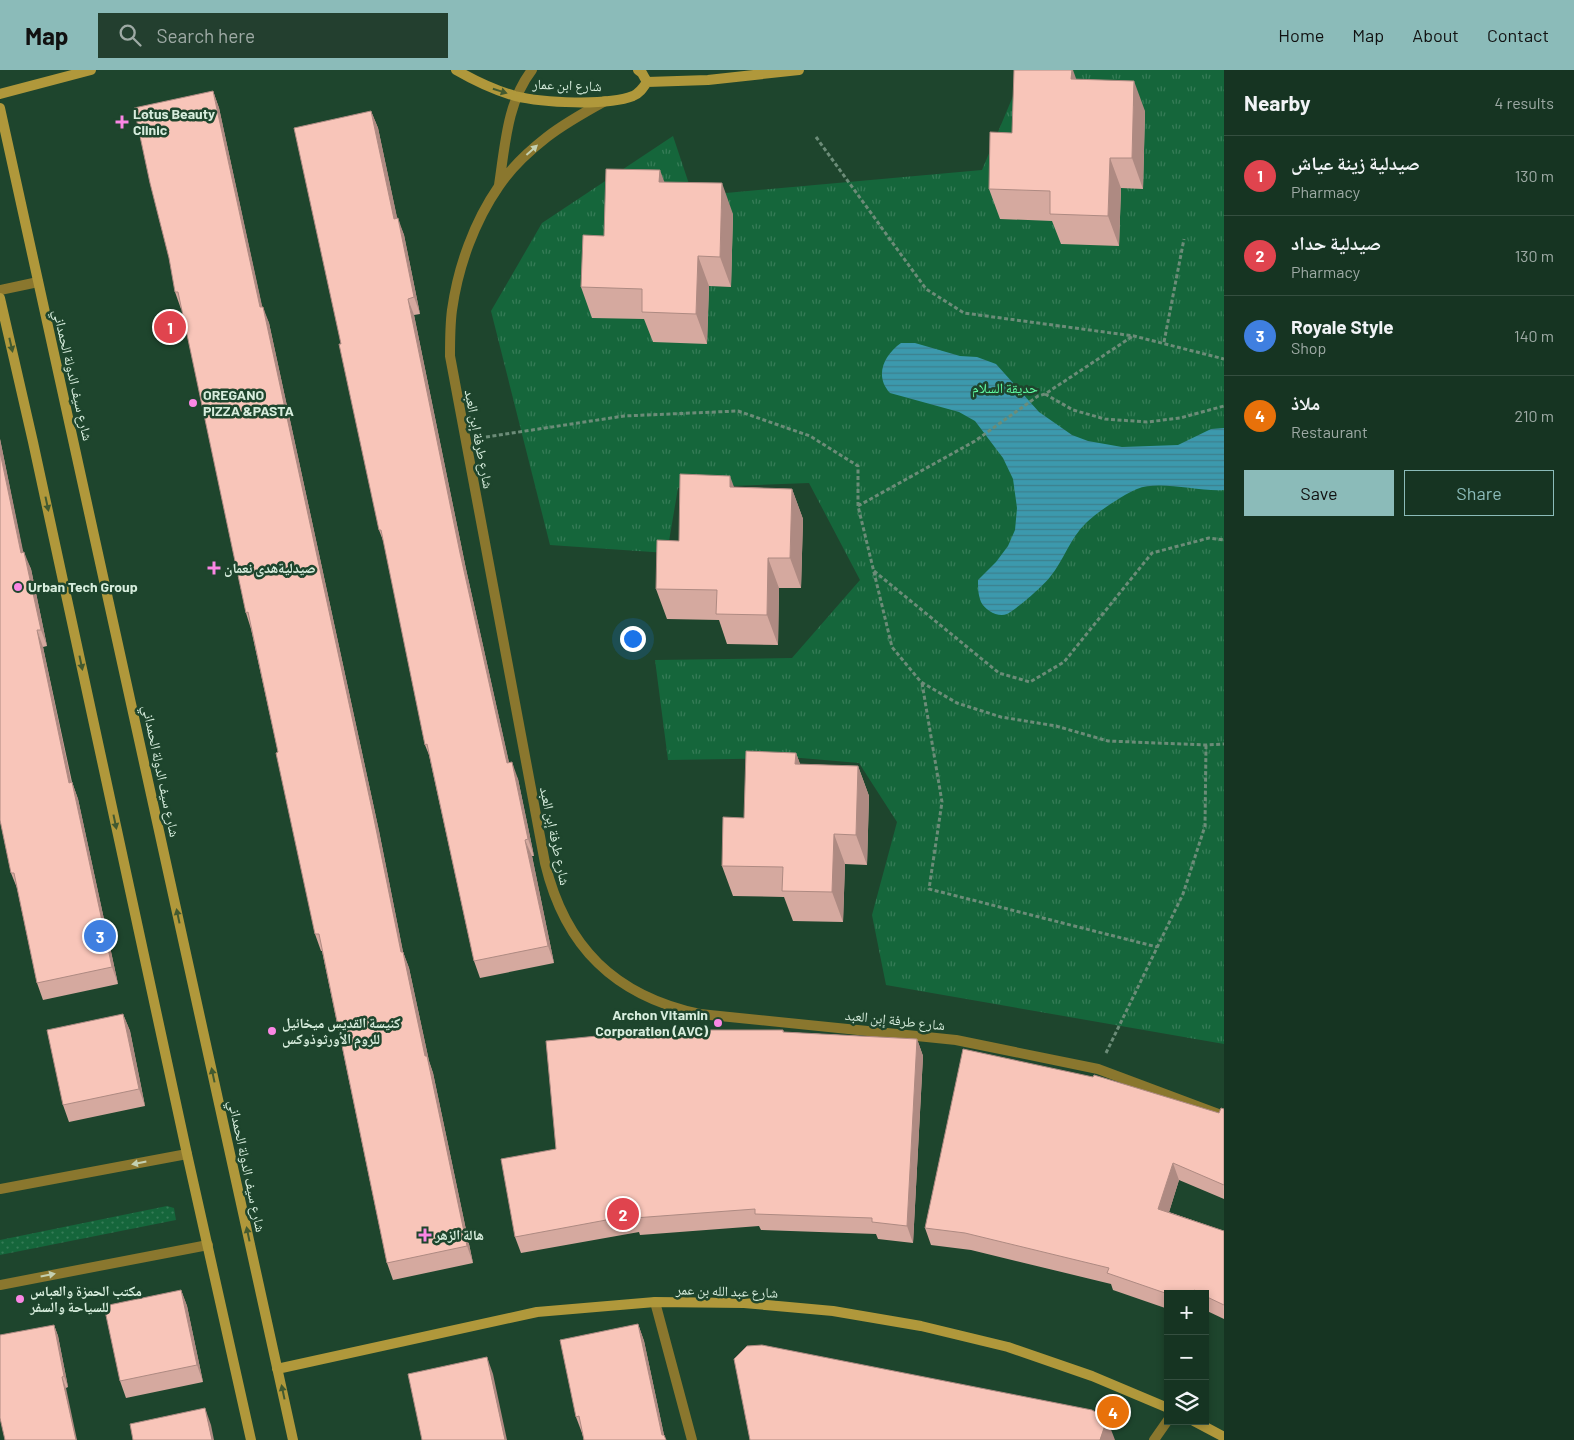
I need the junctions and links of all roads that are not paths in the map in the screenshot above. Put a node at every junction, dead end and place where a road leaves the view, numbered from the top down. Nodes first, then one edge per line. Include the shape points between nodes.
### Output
1 (91, 70) edge
2 (456, 70) edge
3 (532, 70) edge
4 (638, 70) edge
5 (799, 70) edge
6 (647, 82) junction
7 (0, 94) edge
8 (516, 96) junction
9 (605, 101) junction
10 (0, 108) edge
11 (499, 186) junction
12 (38, 282) junction
13 (0, 290) edge
14 (0, 298) edge
15 (1224, 1116) edge
16 (187, 1154) junction
17 (0, 1189) edge
18 (208, 1244) junction
19 (0, 1285) edge
20 (655, 1302) junction
21 (277, 1369) junction
22 (1164, 1406) edge
23 (1164, 1425) edge
24 (1202, 1425) edge
25 (1224, 1437) edge
26 (251, 1440) edge
27 (293, 1440) edge
28 (692, 1440) edge
29 (1154, 1440) edge

1 - 7 main road
2 -> 8 main road, شارع ابن عمار
3 - 8 street, شارع طرفة إبن العبد
4 - 6 main road
5 - 6 main road via 708,80
6 - 9 main road, شارع ابن عمار via 633,96
8 - 9 main road, شارع ابن عمار
8 - 11 street, شارع طرفة إبن العبد
11 -> 9 street, شارع طرفة إبن العبد via 547,137
10 - 12 main road, شارع سيف الدولة الحمداني
11 - 15 street, شارع طرفة إبن العبد via 460,267 452,311 450,356 545,863 560,911 573,934 607,972 650,999 675,1008 700,1014 956,1040 1098,1069
12 - 13 street
21 -> 12 main road, شارع سيف الدولة الحمداني
14 -> 16 main road
16 -> 17 street
16 - 18 main road
19 -> 18 street
18 - 26 main road
20 - 21 main road, شارع عبد الله بن عمر via 537,1312
20 - 22 main road, شارع عبد الله بن عمر via 744,1303 833,1311 921,1326 1008,1348 1092,1376
20 - 28 street
27 -> 21 main road, شارع سيف الدولة الحمداني
23 - 29 street
24 - 25 main road

